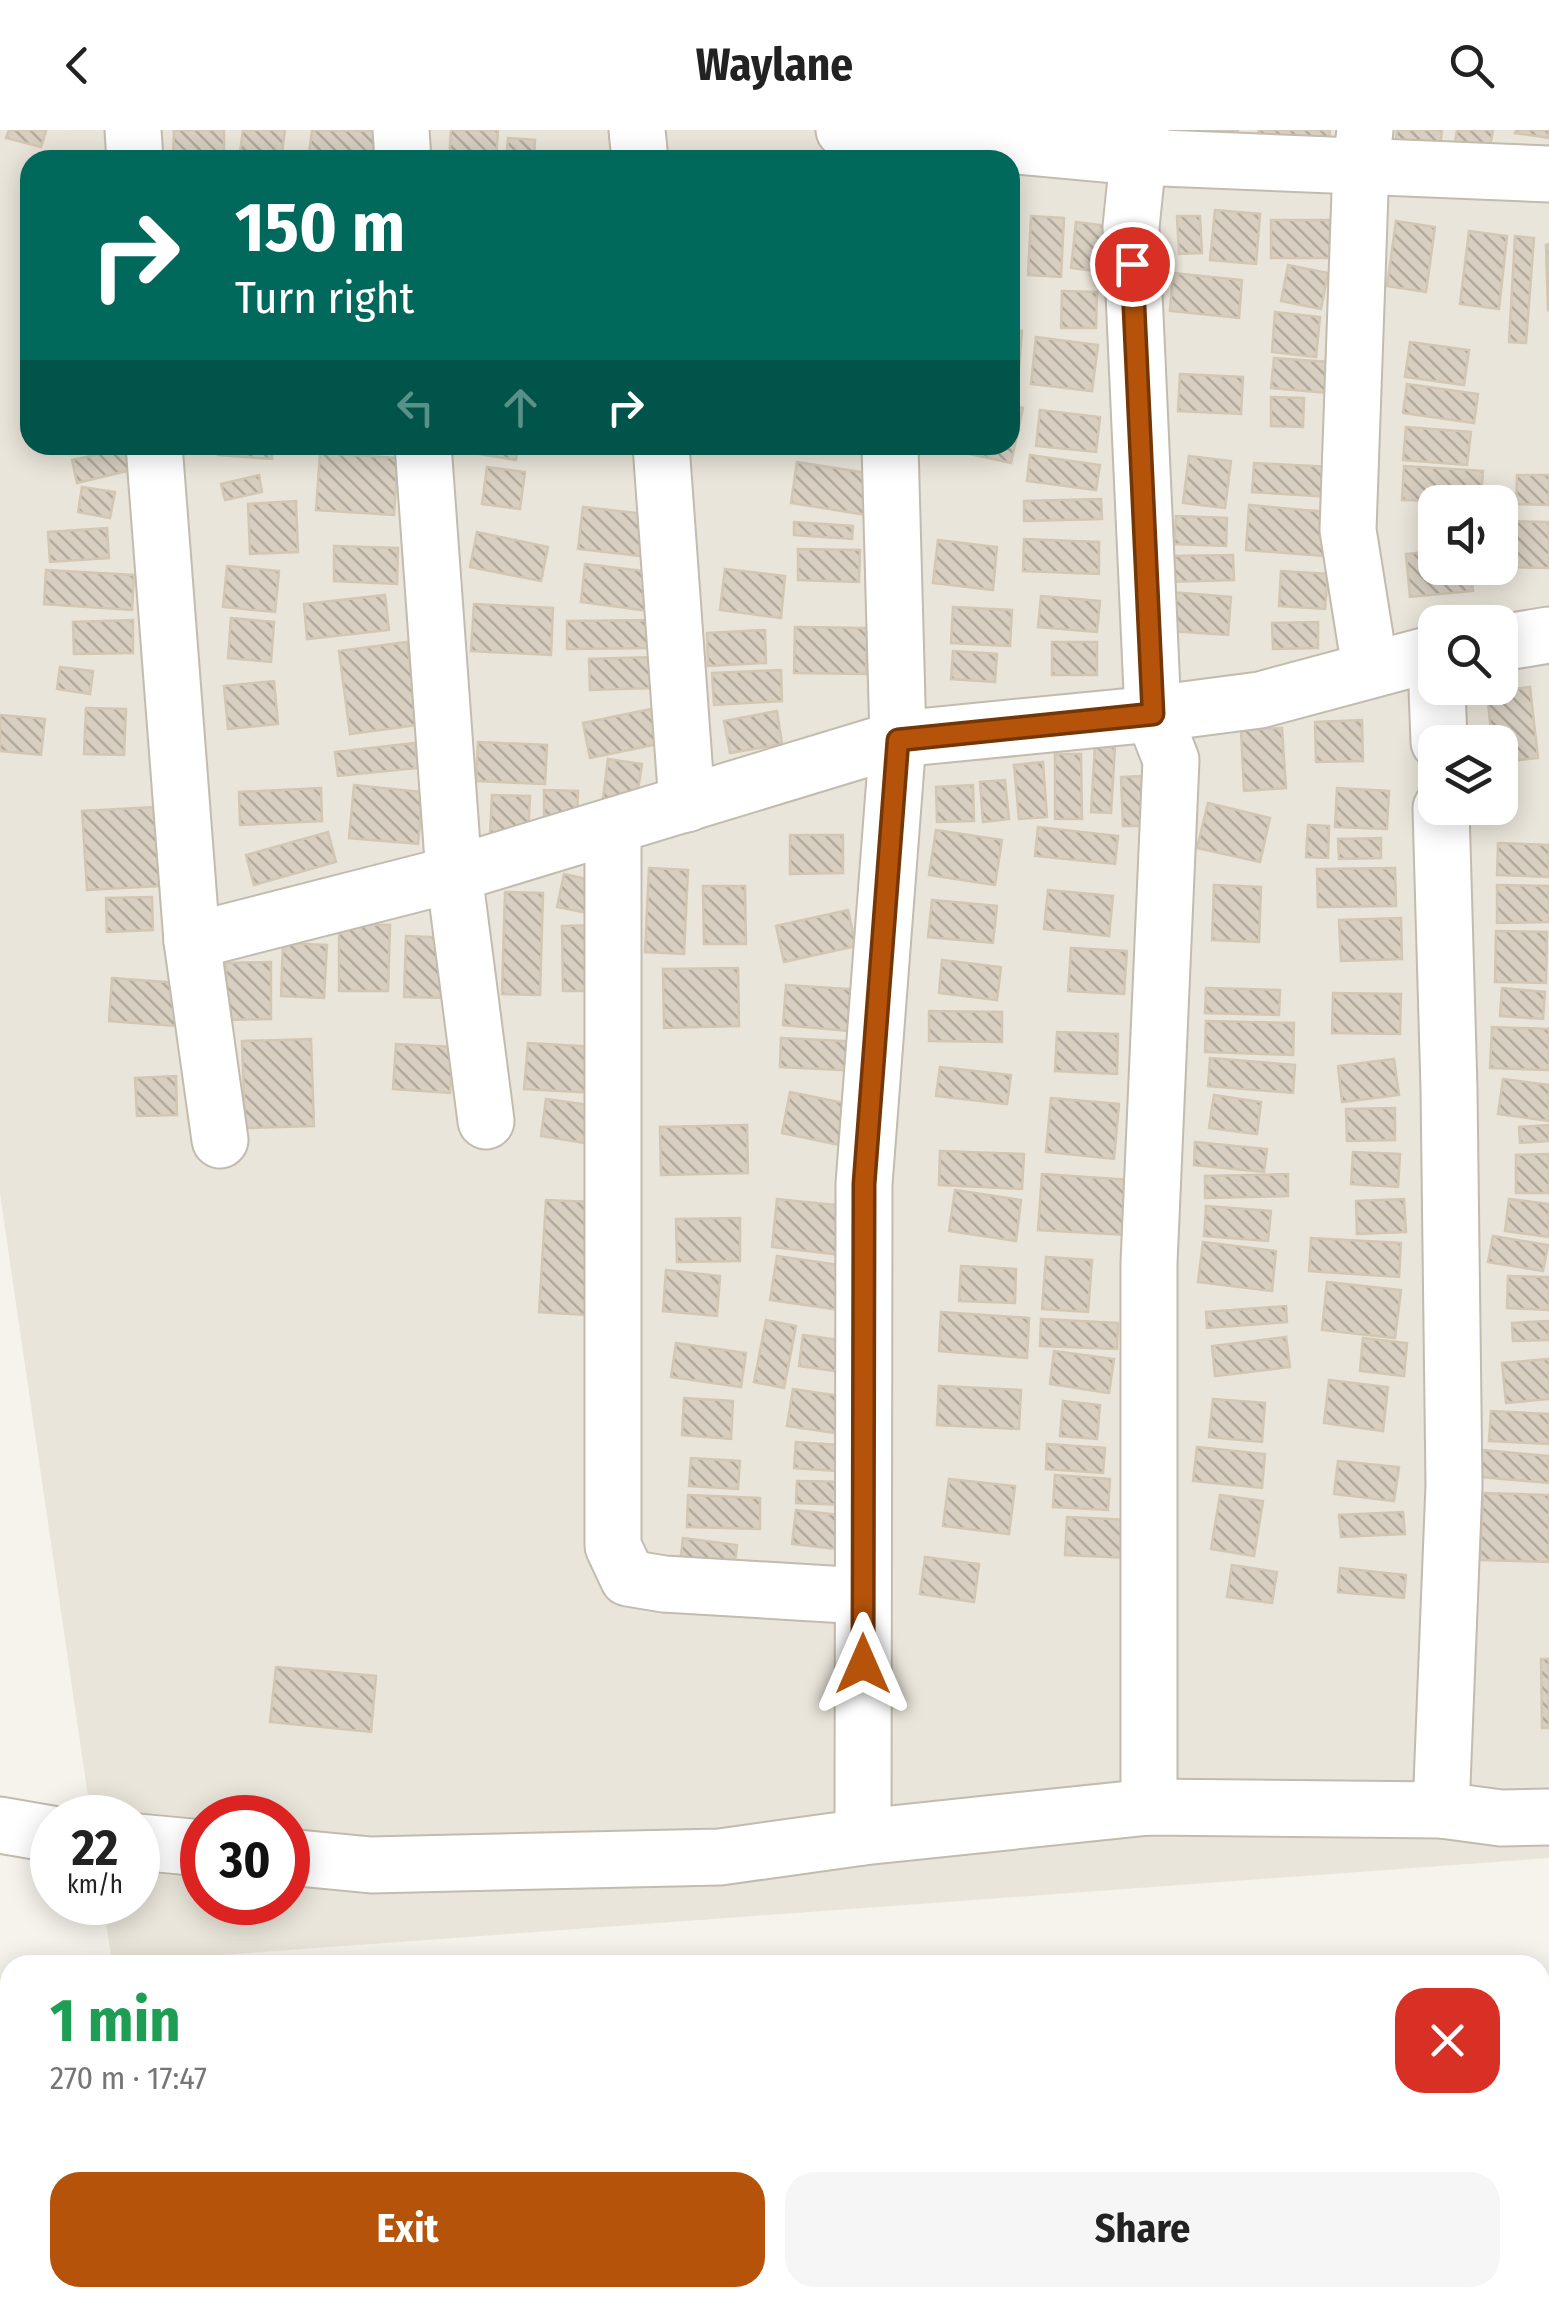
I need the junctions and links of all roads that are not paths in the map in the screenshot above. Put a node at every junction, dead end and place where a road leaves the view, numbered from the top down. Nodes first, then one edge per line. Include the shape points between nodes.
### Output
1 (873, 138) edge
2 (1140, 144) edge
3 (1363, 147) edge
4 (1549, 174) edge
5 (155, 455) edge
6 (425, 455) edge
7 (662, 455) edge
8 (890, 455) edge
9 (1549, 635) edge
10 (1518, 640) edge
11 (1418, 657) edge
12 (1370, 668) junction
13 (1153, 714) junction
14 (898, 740) junction
15 (687, 804) junction
16 (1441, 825) edge
17 (613, 826) junction
18 (454, 874) junction
19 (192, 941) junction
20 (486, 1121) dead end
21 (220, 1140) dead end
22 (863, 1596) junction
23 (1149, 1808) junction
24 (1442, 1810) junction
25 (1549, 1818) edge
26 (0, 1825) edge
27 (30, 1830) edge
28 (863, 1836) junction
29 (310, 1858) edge

1 - 2 street
2 - 3 street
2 - 13 street via 1131,226
3 - 4 street
3 - 12 street via 1348,530
5 - 19 street
6 - 18 street
7 - 15 street
8 - 14 street
9 - 10 street
11 - 12 street
12 - 13 street via 1260,700
13 - 14 street
13 - 23 street via 1171,760 1149,1263
14 - 15 street
14 - 22 street via 864,1184
15 - 17 street
16 - 24 street via 1454,1485
17 - 18 street
17 - 22 street via 613,1546 628,1578
18 - 19 street
18 - 20 street
19 - 21 street
22 - 28 street
23 - 24 street
23 - 28 street
24 - 25 street
26 - 27 street
28 - 29 street via 720,1857 371,1864

